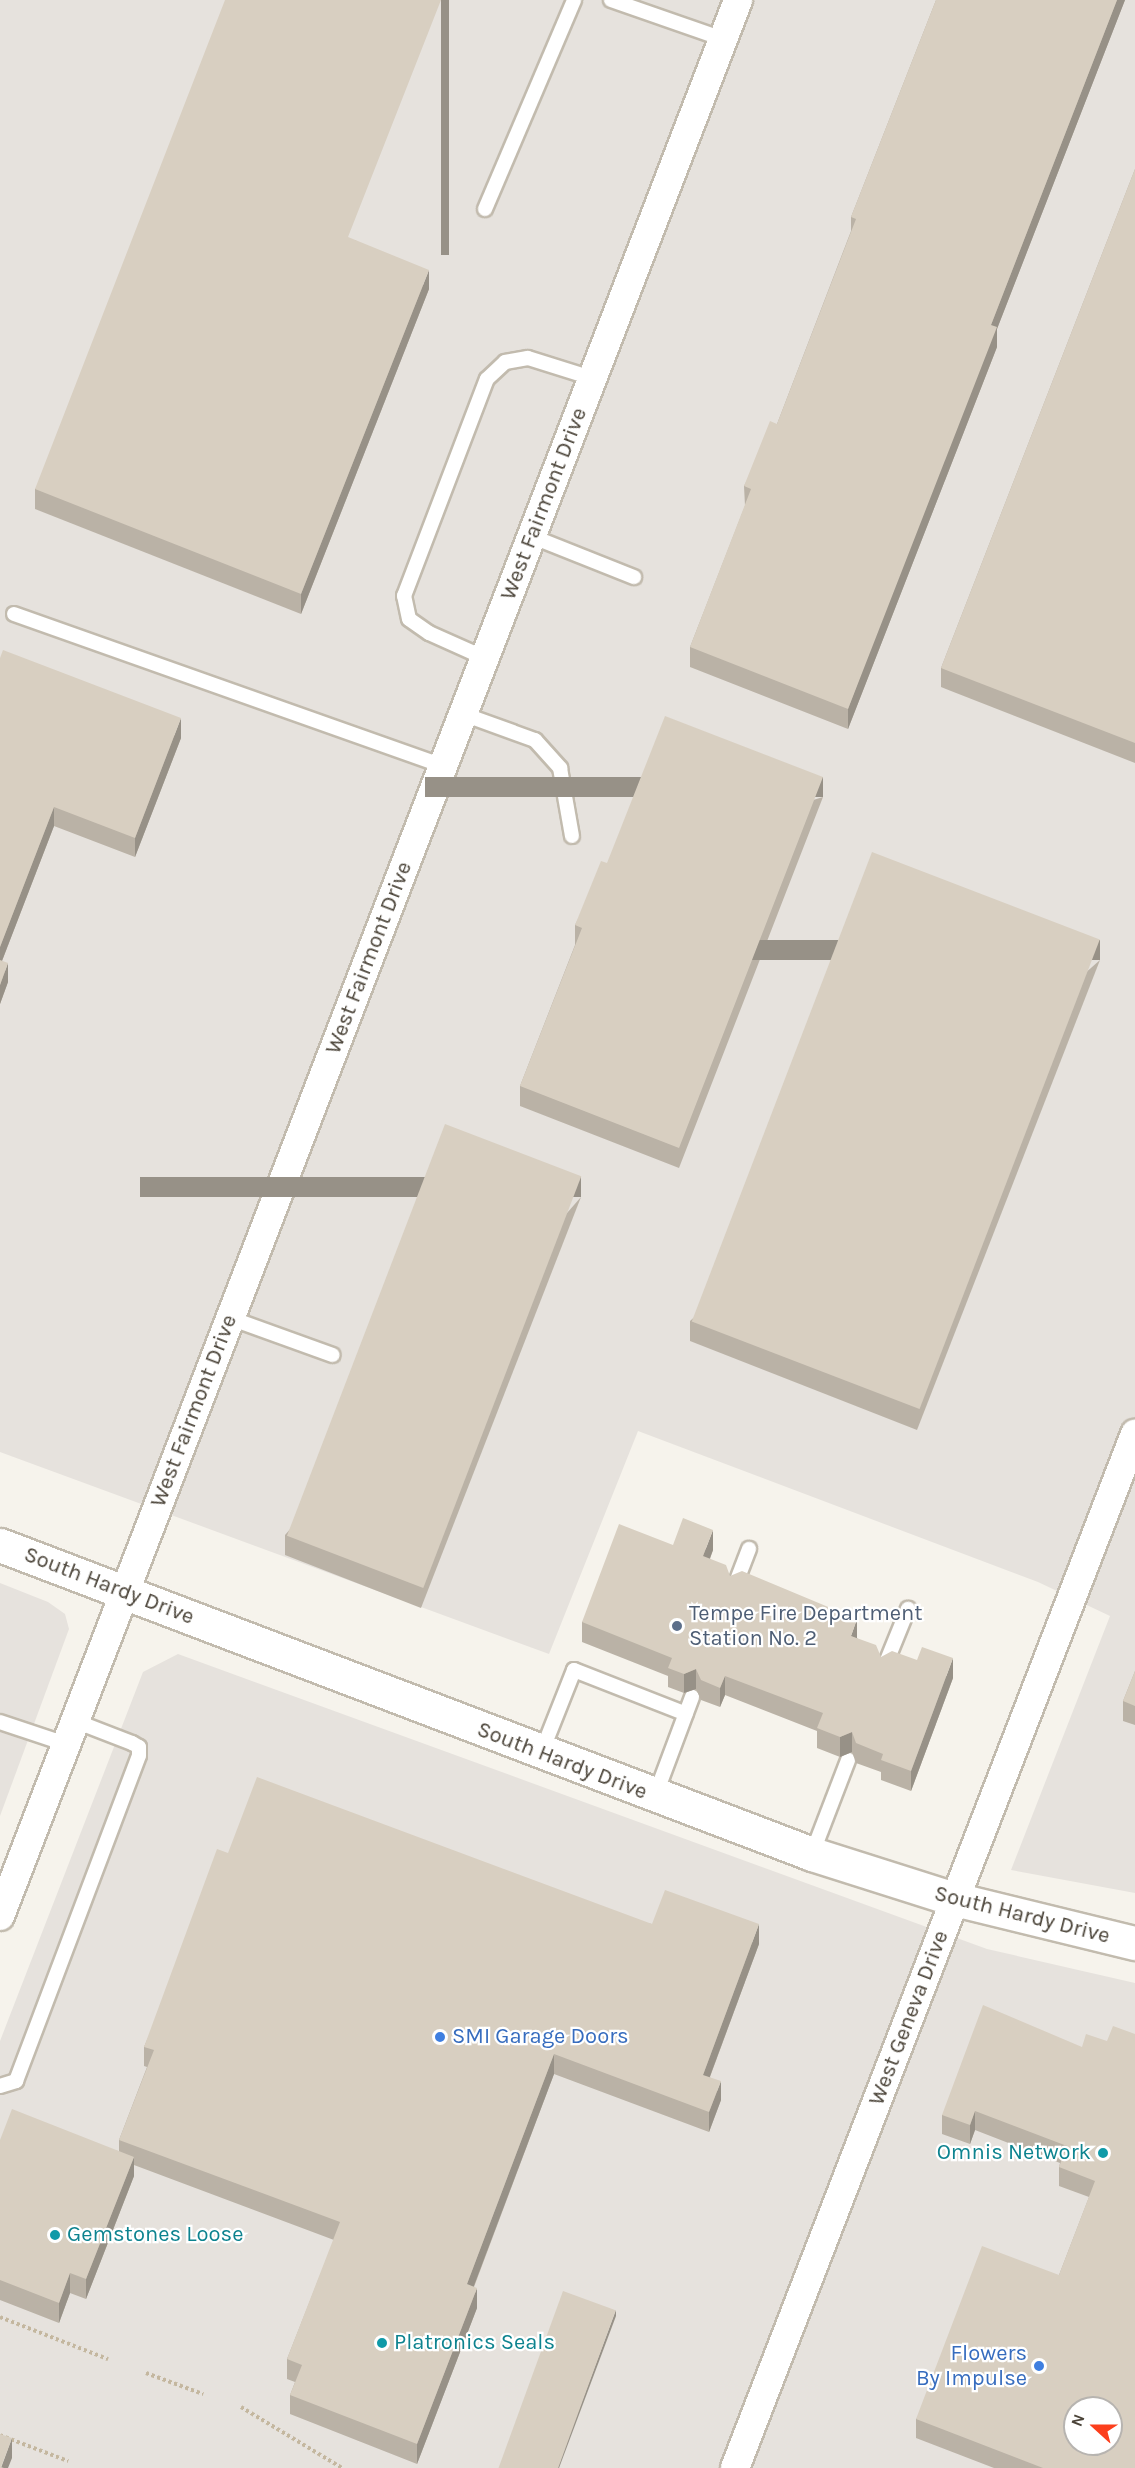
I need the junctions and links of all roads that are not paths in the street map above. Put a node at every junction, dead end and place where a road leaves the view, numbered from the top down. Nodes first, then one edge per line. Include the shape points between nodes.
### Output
1 (574, 0) edge
2 (611, 0) edge
3 (738, 0) edge
4 (723, 39) junction
5 (485, 209) dead end
6 (592, 378) junction
7 (531, 536) junction
8 (634, 577) dead end
9 (14, 614) dead end
10 (485, 658) junction
11 (463, 714) junction
12 (443, 766) junction
13 (572, 836) dead end
14 (230, 1318) junction
15 (333, 1355) dead end
16 (1135, 1434) edge
17 (0, 1545) edge
18 (749, 1549) dead end
19 (734, 1588) edge
20 (125, 1593) junction
21 (908, 1609) dead end
22 (884, 1668) edge
23 (692, 1696) edge
24 (686, 1713) junction
25 (0, 1722) edge
26 (70, 1732) junction
27 (541, 1753) junction
28 (848, 1760) edge
29 (655, 1796) junction
30 (812, 1854) junction
31 (954, 1899) junction
32 (0, 1916) edge
33 (1135, 1943) edge
34 (0, 2086) edge
35 (735, 2468) edge

1 - 5 lane
2 - 4 lane
3 - 4 street, West Fairmont Drive
4 - 6 street, West Fairmont Drive
6 - 7 street, West Fairmont Drive
6 - 10 lane via 528,358 505,363 487,379 483,389 404,596 408,619 429,633
7 - 8 lane
7 - 10 street, West Fairmont Drive
9 - 12 lane
10 - 11 street, West Fairmont Drive
11 - 12 street, West Fairmont Drive
11 - 13 lane via 535,740 560,768
12 - 14 street, West Fairmont Drive
14 - 15 lane
14 - 20 street, West Fairmont Drive
16 - 31 street, West Geneva Drive
17 - 20 street, South Hardy Drive
18 - 19 lane
20 - 26 street, West Fairmont Drive
20 - 27 street, South Hardy Drive
21 - 22 lane
23 - 24 lane
24 - 27 lane via 574,1670
24 - 29 lane
25 - 26 lane
26 - 32 street, West Fairmont Drive
26 - 34 lane via 132,1743 139,1747 139,1755 16,2081
27 - 29 street, South Hardy Drive
28 - 30 lane
29 - 30 street, South Hardy Drive
30 - 31 street, South Hardy Drive
31 - 33 street, South Hardy Drive
31 - 35 street, West Geneva Drive

